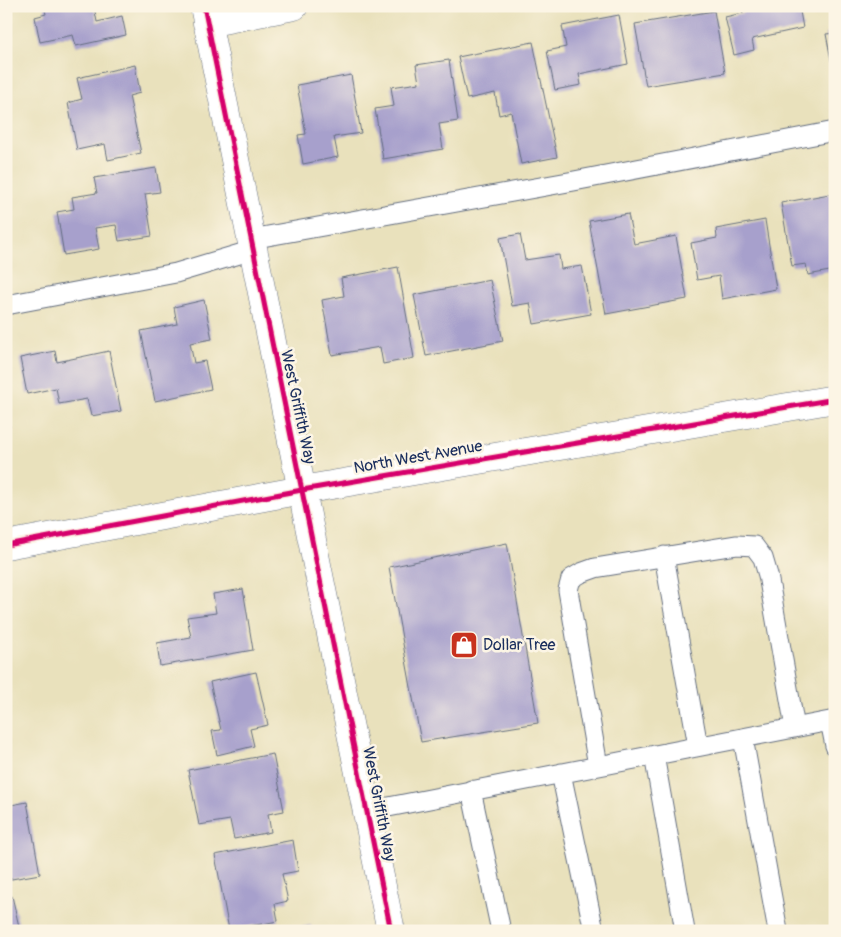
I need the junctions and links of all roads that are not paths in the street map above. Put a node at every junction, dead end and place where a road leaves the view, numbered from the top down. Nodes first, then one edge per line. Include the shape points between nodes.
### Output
1 (294, 6) edge
2 (205, 15) edge
3 (835, 131) edge
4 (252, 245) junction
5 (6, 305) edge
6 (835, 399) edge
7 (302, 490) junction
8 (6, 545) edge
9 (664, 556) junction
10 (832, 720) edge
11 (794, 728) junction
12 (743, 738) junction
13 (698, 746) junction
14 (835, 746) edge
15 (654, 755) junction
16 (598, 766) junction
17 (561, 773) junction
18 (471, 790) junction
19 (368, 811) junction
20 (391, 931) edge
21 (501, 931) edge
22 (594, 931) edge
23 (685, 931) edge
24 (778, 931) edge

1 - 2 street
2 - 4 street, West Griffith Way
3 - 4 lane
4 - 5 lane via 176,273
4 - 7 street, West Griffith Way
6 - 7 street, North West Avenue
7 - 8 street, North West Avenue
7 - 19 street, West Griffith Way
9 - 11 lane via 737,545 754,546 763,558 768,575
9 - 13 lane
9 - 16 lane via 595,568 571,580 568,590 570,607
10 - 11 lane
10 - 14 lane
11 - 12 lane
12 - 13 lane
12 - 24 lane
13 - 15 lane
15 - 16 lane
15 - 23 lane
16 - 17 lane
17 - 18 lane
17 - 22 lane
18 - 19 lane
18 - 21 lane
19 - 20 street, West Griffith Way

